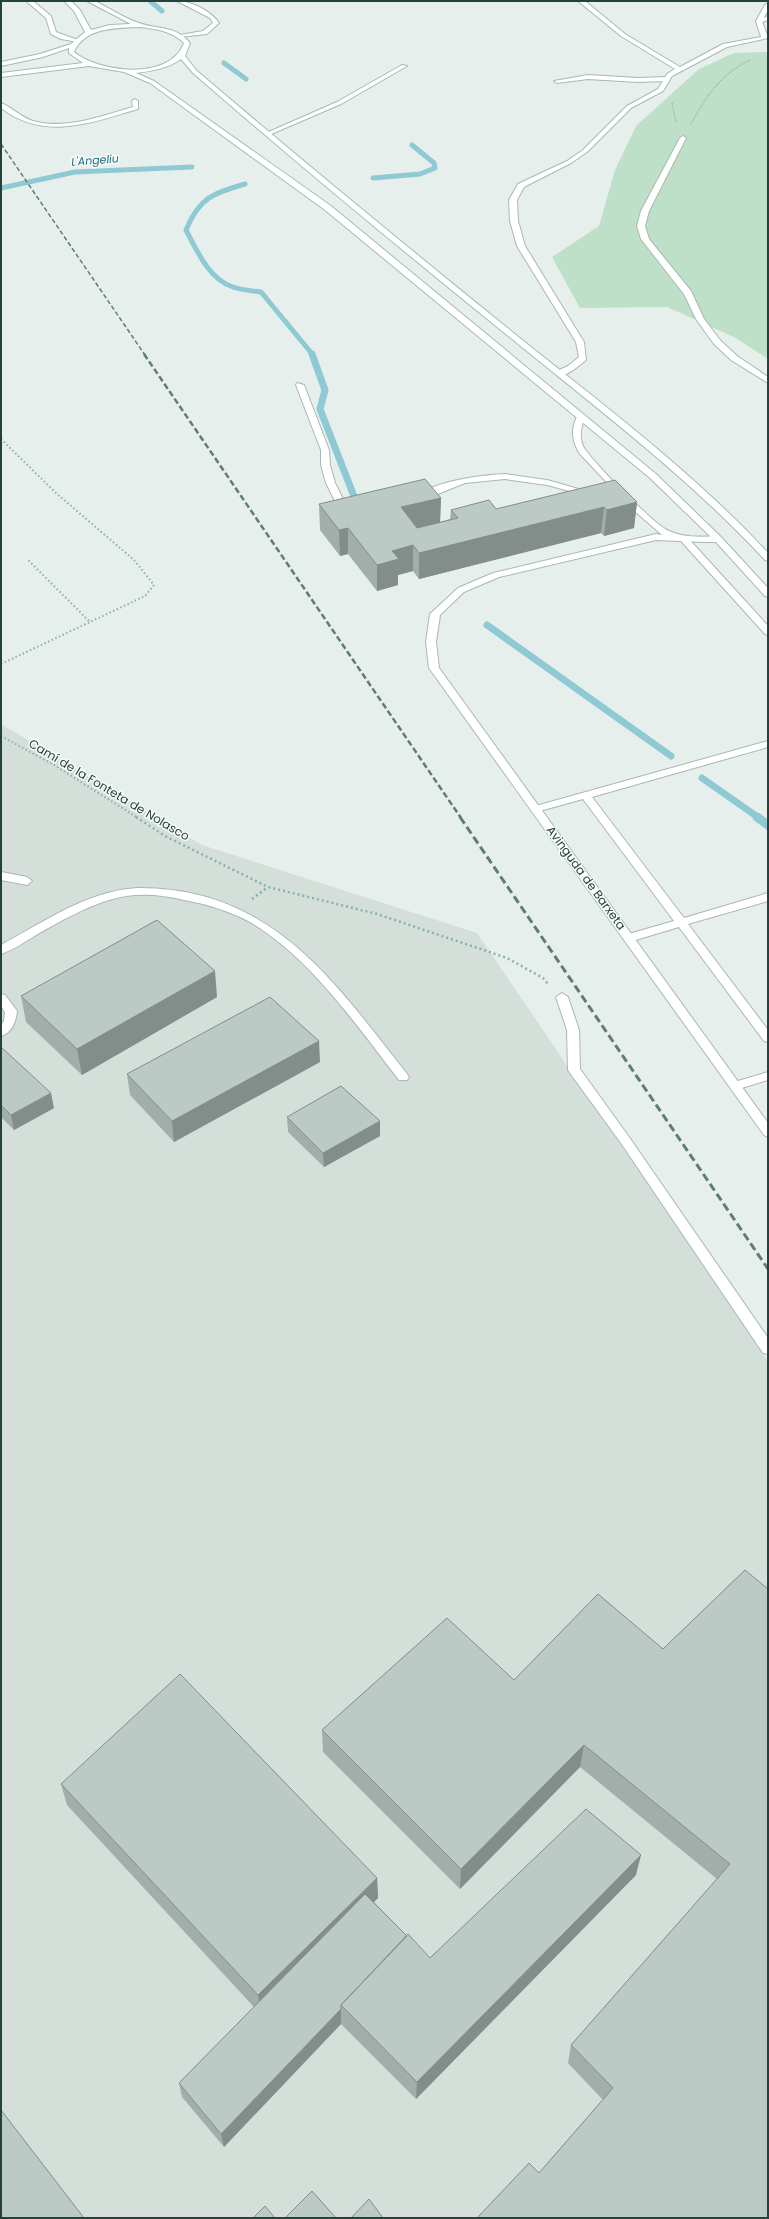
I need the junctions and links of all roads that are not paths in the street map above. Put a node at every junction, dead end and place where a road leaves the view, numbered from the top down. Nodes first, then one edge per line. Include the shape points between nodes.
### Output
1 (29, 1) edge
2 (67, 1) edge
3 (90, 1) edge
4 (180, 1) edge
5 (581, 1) edge
6 (768, 5) edge
7 (768, 18) edge
8 (759, 21) junction
9 (140, 25) junction
10 (90, 33) junction
11 (182, 36) junction
12 (767, 38) edge
13 (74, 43) junction
14 (182, 57) junction
15 (1, 64) edge
16 (86, 65) junction
17 (404, 66) dead end
18 (679, 69) junction
19 (126, 71) junction
20 (1, 75) edge
21 (666, 79) junction
22 (557, 81) dead end
23 (135, 101) dead end
24 (1, 105) edge
25 (267, 134) junction
26 (683, 138) road end
27 (560, 373) junction
28 (768, 381) edge
29 (300, 385) dead end
30 (581, 417) junction
31 (628, 499) junction
32 (413, 501) edge
33 (354, 512) edge
34 (684, 539) junction
35 (718, 539) junction
36 (768, 558) edge
37 (768, 594) edge
38 (768, 632) edge
39 (768, 744) edge
40 (585, 795) junction
41 (536, 809) junction
42 (1, 876) edge
43 (27, 881) dead end
44 (768, 897) edge
45 (681, 923) junction
46 (629, 938) junction
47 (1, 950) edge
48 (562, 997) road end
49 (1, 998) edge
50 (1, 1032) edge
51 (768, 1038) edge
52 (768, 1076) edge
53 (403, 1077) dead end
54 (735, 1086) junction
55 (768, 1132) edge
56 (768, 1349) edge

1 - 13 street via 49,17 53,33
2 - 10 street via 77,10
3 - 9 street
4 - 11 street via 212,17 216,23 205,33
5 - 18 street via 623,35
6 - 8 street
7 - 8 street
8 - 12 street
9 - 10 street
9 - 11 street via 164,29
10 - 13 street
11 - 14 street via 187,43 187,50
12 - 18 street via 725,45
13 - 15 street via 41,56
13 - 16 street via 71,52 76,59
14 - 19 street via 159,67
14 - 25 street via 195,72
16 - 19 street via 111,71
16 - 20 street
17 - 25 street via 339,103
18 - 21 street
19 - 30 street via 152,82 328,208
21 - 22 street via 588,78
21 - 27 street via 661,90 629,107 585,151 521,186 513,200 514,221 521,246 580,342 583,358
23 - 24 street via 136,108 60,126 42,126 25,122
25 - 27 street via 347,202
26 - 28 street via 645,211 641,226 645,239 688,293 700,319 717,342 734,358
27 - 36 street via 673,466 742,530
29 - 33 street via 325,450 324,460 337,496 347,512
30 - 31 street via 576,428 580,448
30 - 35 street via 653,476
31 - 32 street via 606,497 540,479 484,476 461,480
31 - 34 street via 662,531
34 - 35 street
34 - 38 street
34 - 41 street, Avinguda de Barxeta via 656,537 496,576 461,590 435,614 432,642 434,668
35 - 37 street
39 - 40 street
40 - 41 street
40 - 45 street
41 - 46 street, Avinguda de Barxeta
42 - 43 street
44 - 45 street
45 - 46 street
45 - 51 street
46 - 54 street, Avinguda de Barxeta
47 - 53 street via 96,900 120,893 145,890 202,900 235,911 261,924 288,945 332,990
48 - 56 street via 573,1030 574,1070
49 - 50 street via 11,1011 10,1022
52 - 54 street
54 - 55 street, Avinguda de Barxeta

